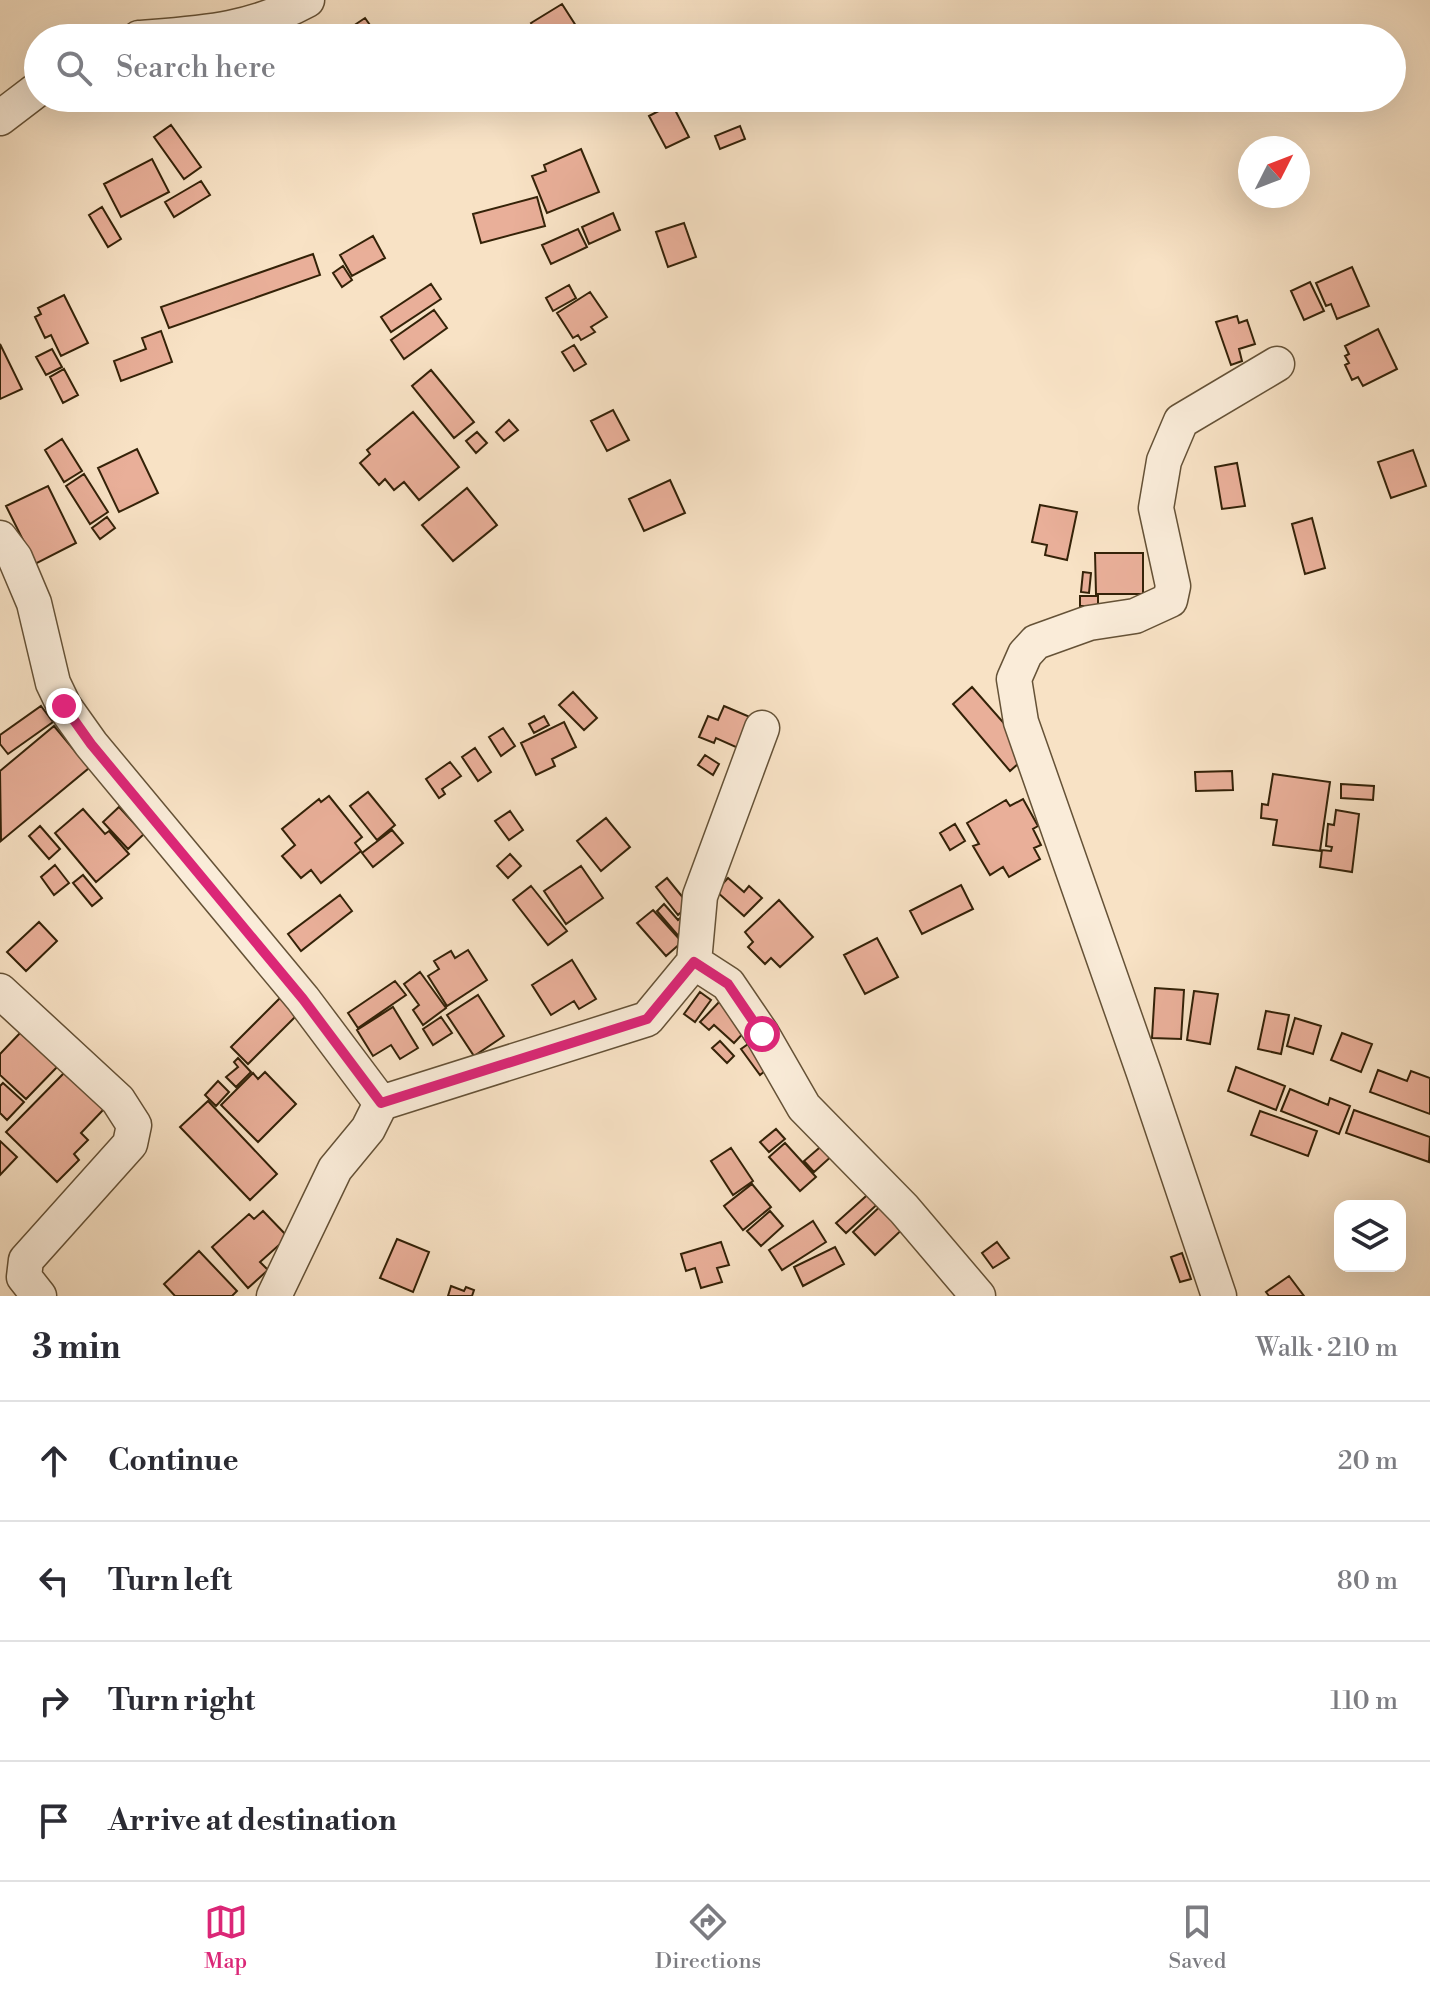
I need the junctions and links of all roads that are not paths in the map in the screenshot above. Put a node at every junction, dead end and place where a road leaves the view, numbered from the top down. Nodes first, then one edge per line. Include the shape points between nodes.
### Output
1 (307, 0) edge
2 (247, 24) edge
3 (24, 100) edge
4 (0, 118) edge
5 (1277, 364) dead end
6 (0, 538) edge
7 (762, 728) dead end
8 (694, 962) junction
9 (0, 991) edge
10 (381, 1103) junction
11 (21, 1277) edge
12 (274, 1296) edge
13 (978, 1296) edge
14 (1219, 1296) edge

1 - 2 street
3 - 4 street
5 - 14 street via 1181,421 1164,461 1156,508 1173,586 1170,600 1135,616 1089,623 1036,642 1014,679 1021,722
6 - 10 street via 15,558 34,603 53,683 64,706
7 - 8 street via 700,896
8 - 10 street via 647,1019
8 - 13 street via 728,984 804,1107 904,1209
9 - 11 street via 118,1100 134,1125 130,1144 26,1260
10 - 12 street via 368,1129 335,1169

